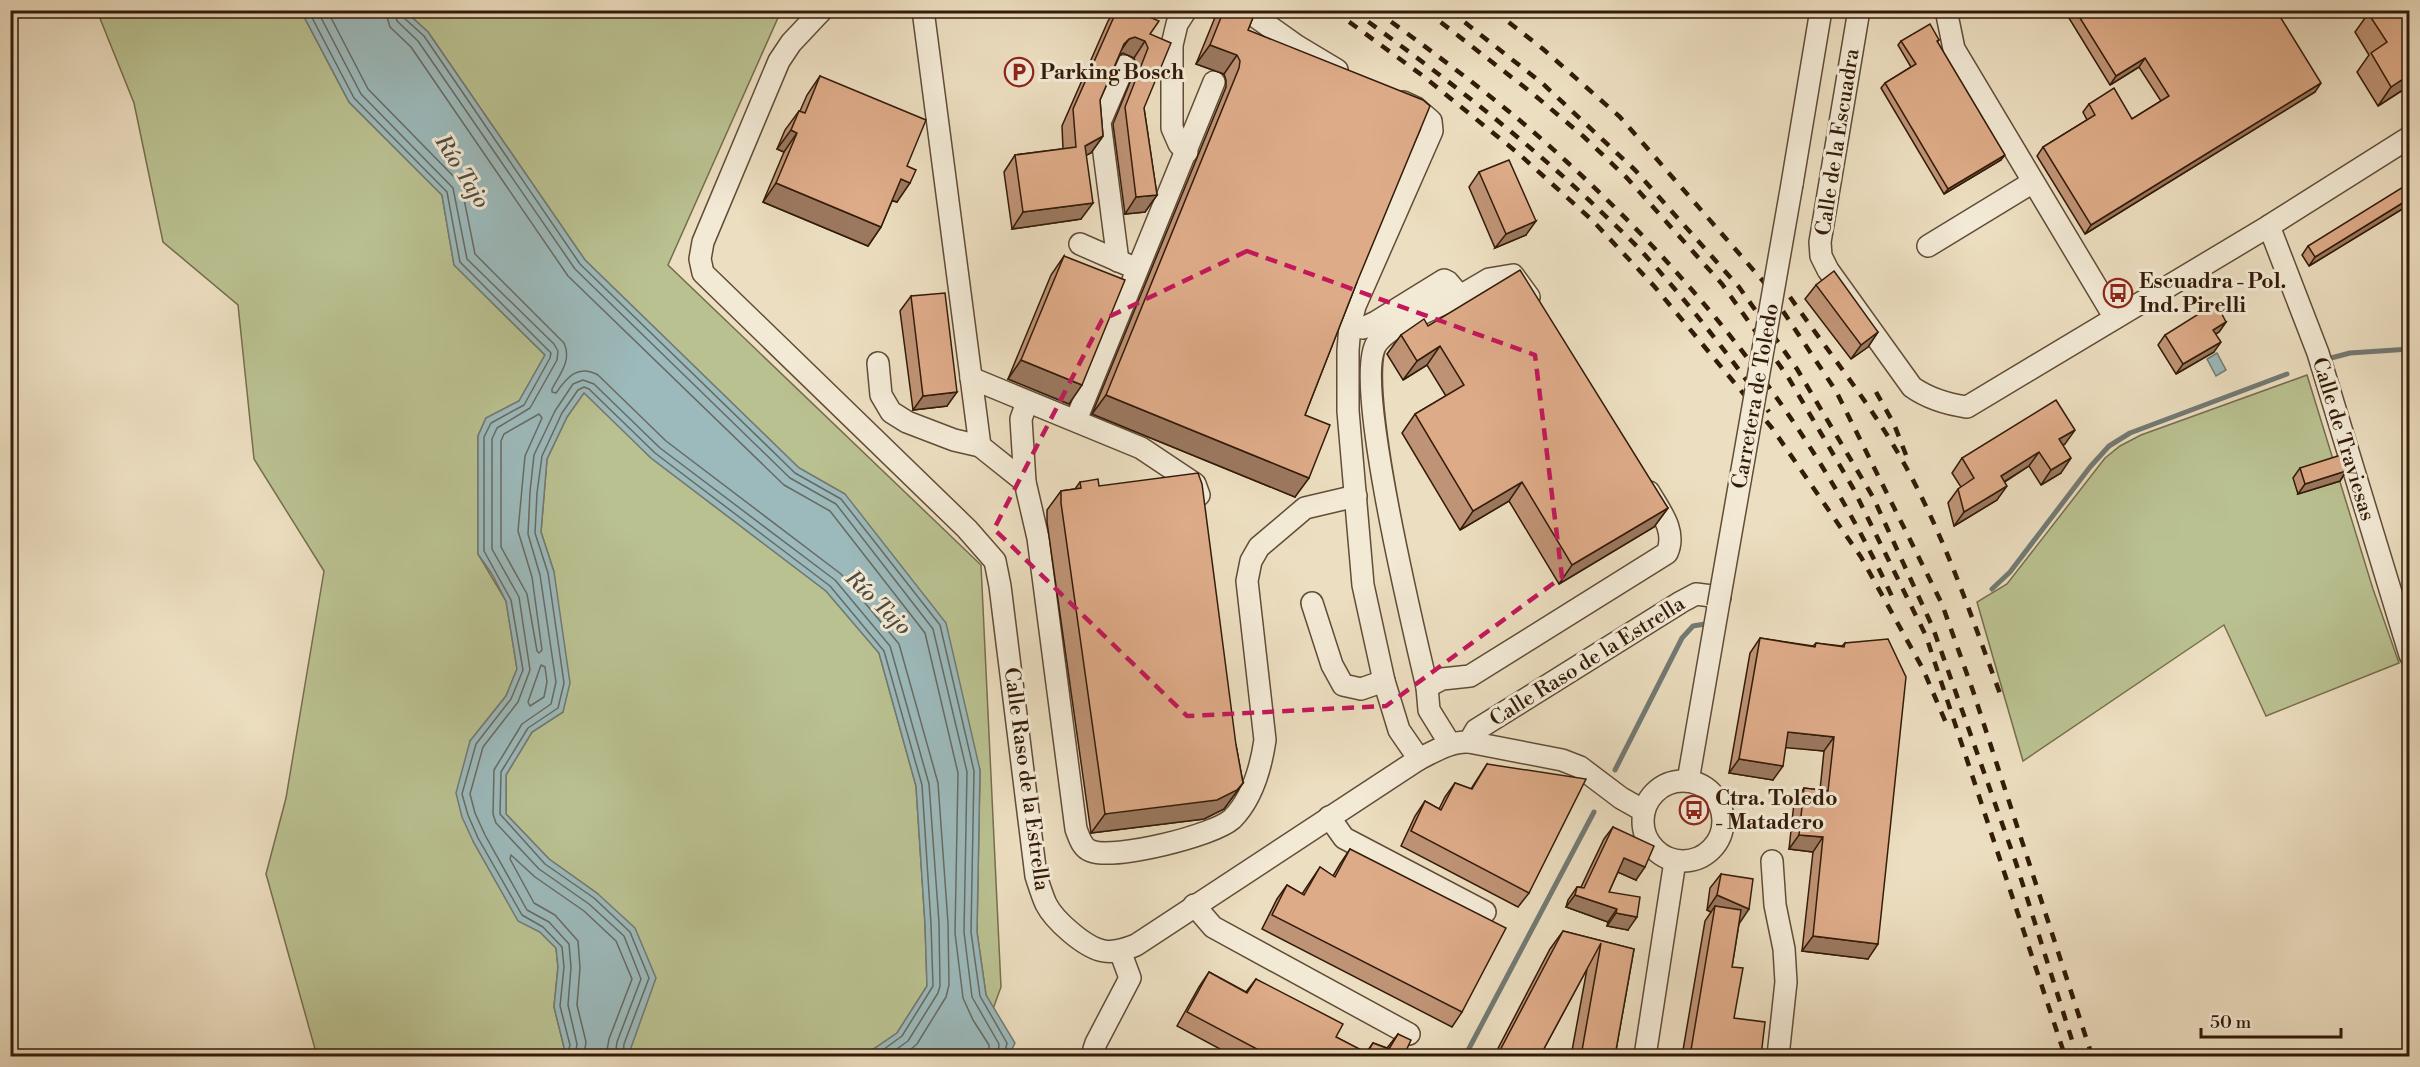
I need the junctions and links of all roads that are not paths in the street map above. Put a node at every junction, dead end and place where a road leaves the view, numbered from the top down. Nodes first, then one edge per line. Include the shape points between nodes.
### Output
1 (822, 10) edge
2 (923, 10) edge
3 (1186, 10) edge
4 (1246, 10) edge
5 (1821, 10) edge
6 (1859, 10) edge
7 (1946, 10) edge
8 (1124, 66) edge
9 (1355, 80) edge
10 (1214, 82) dead end
11 (1386, 94) edge
12 (2409, 137) edge
13 (1187, 152) junction
14 (2033, 182) junction
15 (2269, 226) junction
16 (1080, 244) dead end
17 (1928, 246) dead end
18 (1118, 261) junction
19 (1137, 270) junction
20 (1460, 296) junction
21 (1538, 312) edge
22 (2115, 318) junction
23 (1350, 326) junction
24 (878, 363) dead end
25 (971, 378) junction
26 (1027, 402) junction
27 (1076, 420) junction
28 (980, 446) junction
29 (1636, 471) edge
30 (1025, 482) junction
31 (1356, 496) junction
32 (1203, 511) edge
33 (1719, 602) junction
34 (1312, 603) dead end
35 (2408, 644) edge
36 (1384, 681) junction
37 (1427, 687) junction
38 (1459, 743) junction
39 (1419, 759) junction
40 (1688, 781) junction
41 (1644, 811) junction
42 (1329, 817) junction
43 (1675, 861) junction
44 (1772, 861) dead end
45 (1194, 905) junction
46 (1485, 912) dead end
47 (1120, 951) junction
48 (1409, 1034) dead end
49 (1096, 1056) edge
50 (1645, 1056) edge
51 (1778, 1056) edge

1 - 47 street, Calle Raso de la Estrella via 779,61 703,242 703,273 967,529 995,561 1036,876 1046,905 1062,926 1102,951
2 - 25 street
3 - 13 street via 1177,24 1172,45 1172,128
4 - 9 street
5 - 33 street, Carretera de Toledo, bridge
6 - 22 street, Calle de la Escuadra via 1820,242 1821,256 1912,387 1925,396 1967,406
7 - 14 street via 1954,48
8 - 18 street via 1100,122
10 - 13 street
11 - 23 street via 1426,115 1432,131 1355,306
12 - 15 street, Calle de la Escuadra
13 - 19 street
14 - 17 street
14 - 22 street
15 - 22 street, Calle de la Escuadra
15 - 35 street, Calle de Traviesas via 2318,352
16 - 18 street
18 - 19 street
19 - 27 street
20 - 21 street via 1489,279 1514,275
20 - 23 street via 1444,280 1376,322 1363,328
20 - 37 street via 1387,333 1375,345 1371,370 1376,440
23 - 31 street via 1348,411
24 - 28 street via 881,395 891,412 954,440
25 - 26 street
25 - 28 street
26 - 27 street
26 - 30 street via 1021,419
27 - 32 street via 1141,448 1172,467 1195,484
28 - 30 street
29 - 37 street via 1666,521 1671,535 1667,553 1470,676 1442,679
30 - 31 street via 1038,538 1076,829 1088,850 1102,854 1171,844 1211,830 1231,820 1244,803 1246,774 1262,762 1265,740 1247,580 1251,561 1259,548 1305,508
31 - 36 street via 1363,585
33 - 38 street, Calle Raso de la Estrella via 1696,594 1569,670
33 - 40 street, Carretera de Toledo
34 - 36 street via 1332,665 1343,685 1361,689
36 - 39 street via 1399,730
37 - 38 street via 1429,710
38 - 39 street, Calle Raso de la Estrella
38 - 41 street via 1562,760 1580,767
39 - 42 street, Calle Raso de la Estrella
40 - 41 street via 1660,787
40 - 43 street via 1703,786 1716,797 1723,827 1717,843 1706,854 1691,861
41 - 43 street via 1648,843 1660,855
42 - 45 street, Calle Raso de la Estrella
42 - 46 street via 1344,838
43 - 50 street
44 - 51 street via 1786,982
45 - 47 street, Calle Raso de la Estrella via 1136,945
45 - 48 street via 1213,927
47 - 49 street via 1130,978 1096,1043

